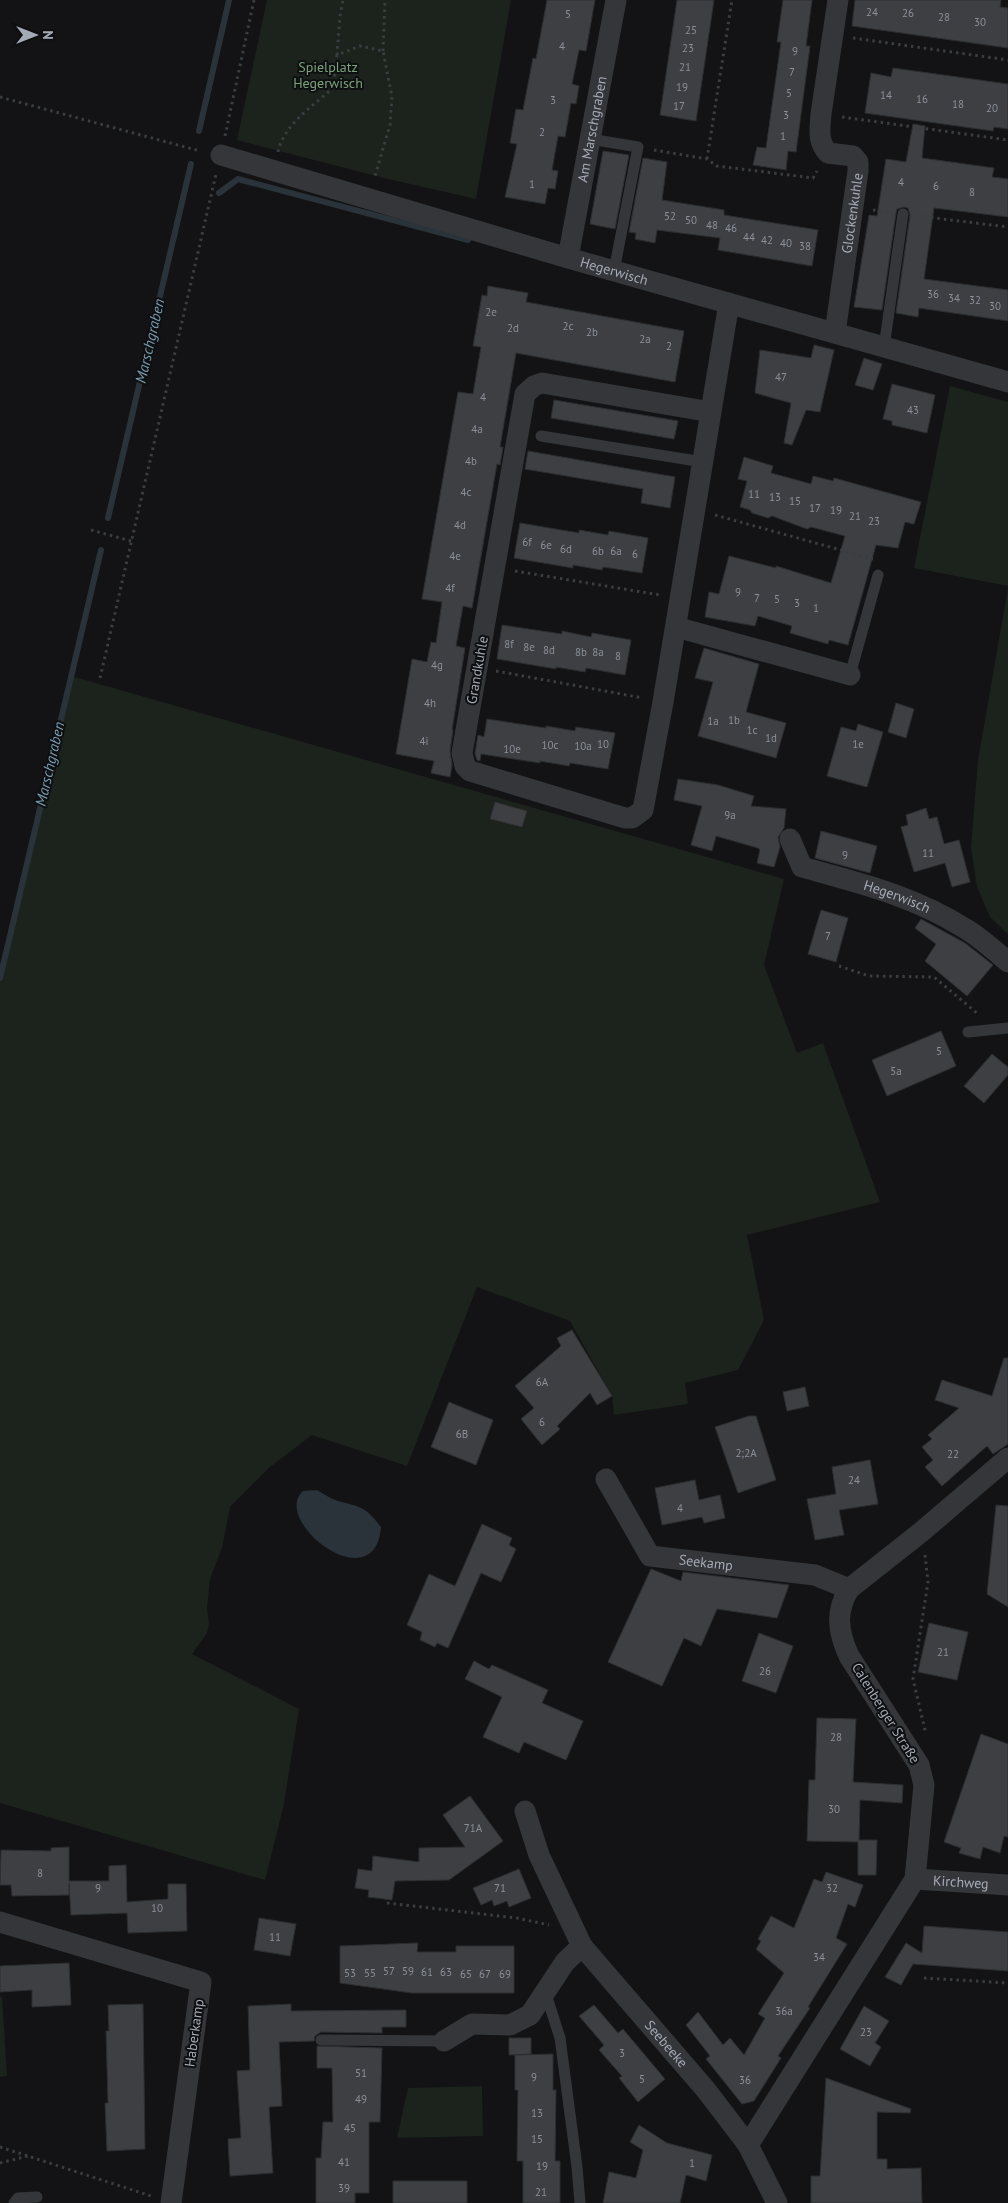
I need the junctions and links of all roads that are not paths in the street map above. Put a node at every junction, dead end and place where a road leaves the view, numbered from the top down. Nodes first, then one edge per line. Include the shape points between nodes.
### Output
1 (616, 0) edge
2 (838, 0) edge
3 (590, 139) junction
4 (221, 156) road end
5 (903, 214) road end
6 (568, 258) junction
7 (614, 271) junction
8 (729, 304) junction
9 (835, 333) junction
10 (884, 347) junction
11 (1008, 382) edge
12 (711, 412) junction
13 (541, 436) dead end
14 (703, 462) junction
15 (878, 575) road end
16 (676, 627) junction
17 (850, 675) joint
18 (790, 839) dead end
19 (1008, 962) edge
20 (1008, 1028) edge
21 (968, 1032) dead end
22 (1008, 1458) edge
23 (606, 1479) dead end
24 (849, 1589) junction
25 (525, 1811) dead end
26 (915, 1879) junction
27 (1008, 1885) edge
28 (0, 1922) edge
29 (578, 1937) junction
30 (545, 1991) junction
31 (321, 2040) dead end
32 (444, 2041) joint
33 (748, 2145) junction
34 (37, 2198) dead end
35 (14, 2203) edge
36 (171, 2203) edge
37 (580, 2203) edge
38 (777, 2203) edge

1 - 3 street, Am Marschgraben
2 - 9 street, Glockenkuhle via 819,133 821,146 828,153 853,156 858,162
3 - 6 street, Am Marschgraben
3 - 7 lane via 638,147
4 - 6 street, Hegerwisch
5 - 10 lane
6 - 7 street, Hegerwisch
7 - 8 street, Hegerwisch
8 - 9 street, Hegerwisch
8 - 12 street, Grandkuhle
9 - 10 street, Hegerwisch
10 - 11 street, Hegerwisch
12 - 14 street, Grandkuhle
12 - 16 street, Grandkuhle via 542,384 528,390 522,406 462,753 465,766 475,773 632,818 643,810
13 - 14 lane
14 - 16 street, Grandkuhle
15 - 17 lane
16 - 17 street
18 - 19 street, Hegerwisch via 802,867 891,892 949,918
20 - 21 lane
22 - 24 street, Calenberger Straße
23 - 24 street, Seekamp via 650,1556 815,1575
24 - 26 street, Calenberger Straße via 839,1611 841,1638 849,1656 919,1765 922,1776
25 - 29 street, Seebeeke via 539,1856
26 - 27 street, Kirchweg
26 - 33 street, Calenberger Straße
28 - 36 street, Haberkamp via 201,1982
29 - 30 street
29 - 33 street, Seebeeke
30 - 32 street via 530,2016 510,2025 472,2024
30 - 37 lane via 560,2038
31 - 32 lane
33 - 38 street
34 - 35 lane via 18,2198

